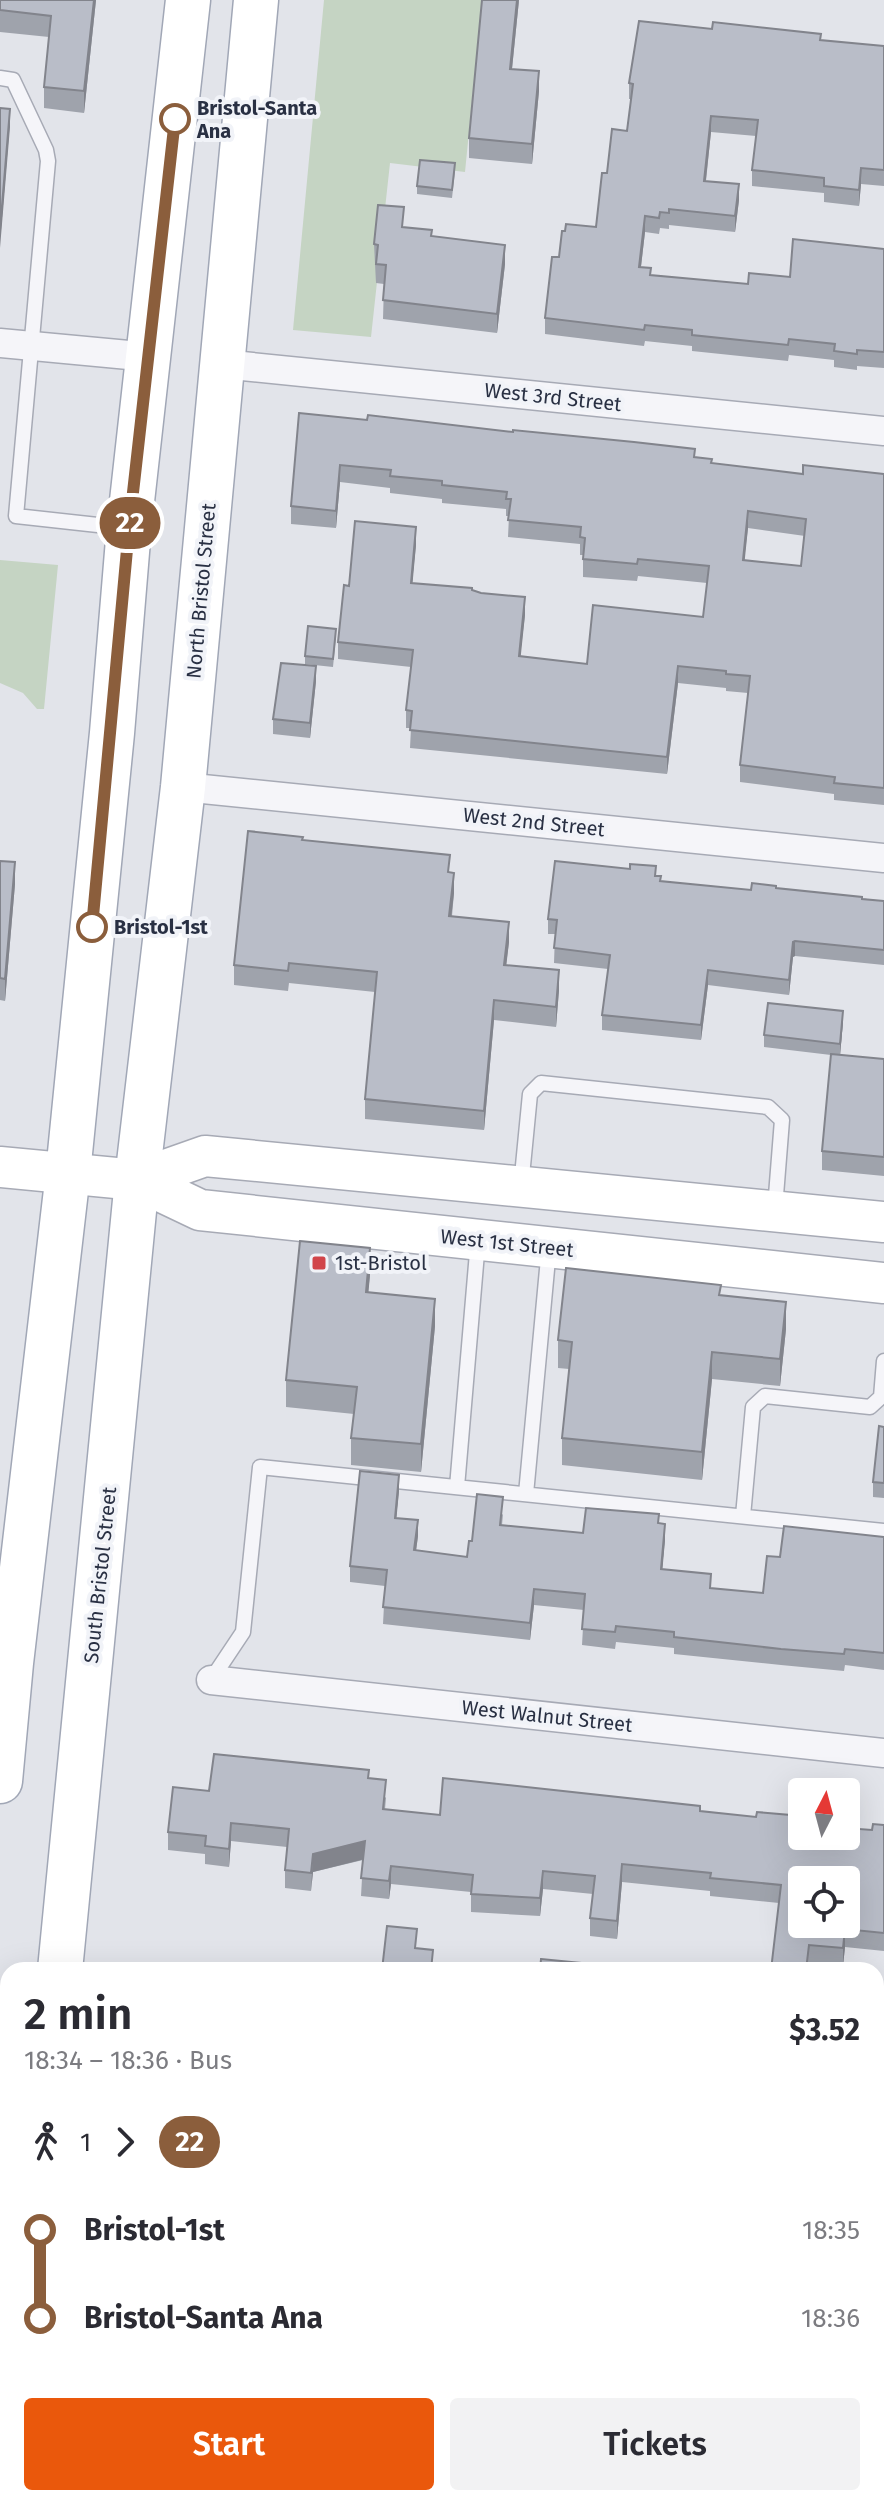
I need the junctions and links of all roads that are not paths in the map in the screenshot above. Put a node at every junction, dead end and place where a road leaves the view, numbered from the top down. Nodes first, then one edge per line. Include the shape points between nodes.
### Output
1 (188, 0) edge
2 (256, 0) edge
3 (0, 78) edge
4 (0, 343) edge
5 (32, 346) junction
6 (150, 357) junction
7 (222, 364) junction
8 (884, 431) edge
9 (129, 528) junction
10 (183, 787) junction
11 (884, 858) edge
12 (0, 1167) edge
13 (68, 1173) junction
14 (137, 1180) junction
15 (521, 1187) junction
16 (774, 1212) junction
17 (884, 1222) edge
18 (478, 1240) junction
19 (549, 1248) junction
20 (884, 1283) edge
21 (884, 1361) edge
22 (457, 1487) junction
23 (526, 1494) junction
24 (743, 1516) junction
25 (884, 1531) edge
26 (5, 1662) edge
27 (211, 1680) joint
28 (884, 1753) edge
29 (0, 1781) edge
30 (61, 1962) edge

1 - 6 main road
2 - 7 main road, North Bristol Street
3 - 5 lane via 13,80 48,161
4 - 5 street
5 - 6 street
5 - 9 lane via 16,516
6 - 9 main road
7 - 8 street, West 3rd Street
7 - 10 main road, North Bristol Street
9 - 13 main road
10 - 11 street, West 2nd Street
10 - 14 main road, North Bristol Street
12 - 13 main road, West 1st Street
13 - 14 main road, West 1st Street
13 - 26 main road
14 - 15 main road, West 1st Street via 205,1156
14 - 18 main road, West 1st Street via 200,1210
14 - 30 main road, South Bristol Street
15 - 16 main road, West 1st Street
15 - 16 lane via 530,1094 541,1083 768,1107 782,1120
16 - 17 main road, West 1st Street
18 - 19 main road, West 1st Street
18 - 22 lane
19 - 20 main road, West 1st Street
19 - 23 lane
21 - 24 lane via 881,1397 870,1407 765,1396 753,1407
22 - 23 lane
22 - 27 lane via 260,1467 243,1632
23 - 24 lane
24 - 25 lane
26 - 29 main road
27 - 28 street, West Walnut Street

